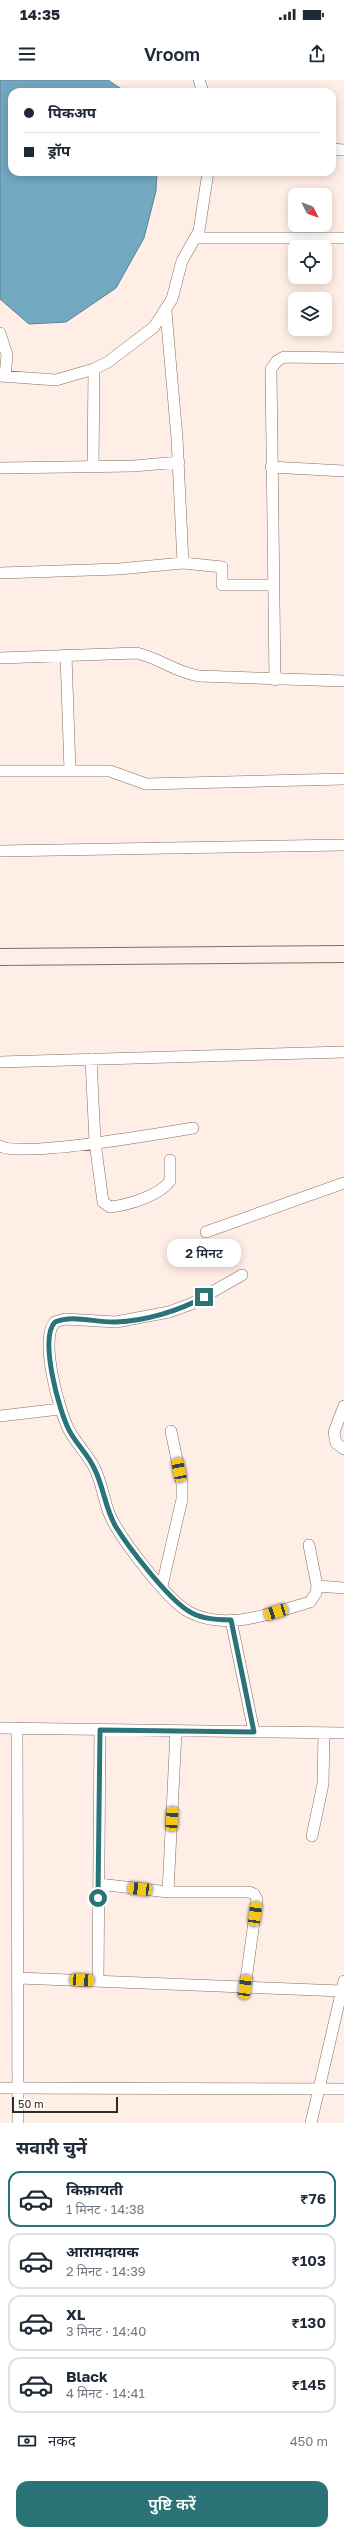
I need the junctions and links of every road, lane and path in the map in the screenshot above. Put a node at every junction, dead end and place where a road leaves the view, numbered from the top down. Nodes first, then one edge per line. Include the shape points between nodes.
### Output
1 (208, 176) edge
2 (196, 238) junction
3 (344, 238) edge
4 (166, 312) junction
5 (0, 333) edge
6 (344, 358) edge
7 (94, 369) junction
8 (2, 376) edge
9 (179, 462) junction
10 (93, 467) junction
11 (271, 467) junction
12 (0, 468) edge
13 (344, 471) edge
14 (183, 564) junction
15 (0, 573) edge
16 (273, 585) junction
17 (66, 655) junction
18 (0, 658) edge
19 (275, 680) junction
20 (344, 681) edge
21 (0, 771) edge
22 (70, 771) junction
23 (344, 779) edge
24 (344, 845) edge
25 (0, 851) edge
26 (344, 954) edge
27 (0, 957) edge
28 (344, 1052) edge
29 (91, 1059) junction
30 (0, 1062) edge
31 (193, 1128) dead end
32 (95, 1142) junction
33 (0, 1146) edge
34 (170, 1160) dead end
35 (344, 1183) edge
36 (206, 1232) dead end
37 (242, 1275) dead end
38 (344, 1406) edge
39 (60, 1409) junction
40 (0, 1416) edge
41 (171, 1431) dead end
42 (344, 1449) edge
43 (309, 1545) dead end
44 (162, 1586) junction
45 (317, 1586) junction
46 (344, 1588) edge
47 (231, 1620) junction
48 (0, 1728) edge
49 (17, 1729) junction
50 (100, 1730) junction
51 (176, 1731) junction
52 (254, 1732) junction
53 (324, 1733) junction
54 (344, 1733) edge
55 (312, 1836) dead end
56 (99, 1884) junction
57 (168, 1892) junction
58 (18, 1978) junction
59 (98, 1981) junction
60 (343, 1986) edge
61 (245, 1987) junction
62 (0, 2088) edge
63 (18, 2088) junction
64 (318, 2089) junction
65 (344, 2089) edge
66 (18, 2123) edge
67 (311, 2123) edge

1 - 2 street via 205,203
2 - 3 street
2 - 4 street via 182,261
4 - 7 street via 154,327 134,343
4 - 9 street
5 - 8 street via 7,355
6 - 11 street via 284,357 271,369
7 - 8 street via 56,380
7 - 10 street
9 - 10 street
9 - 14 street
10 - 12 street
11 - 13 street
11 - 16 street
14 - 15 street
14 - 16 street via 222,567 222,585
16 - 19 street
17 - 18 street
17 - 19 street via 137,653 152,656 189,675
17 - 22 street
19 - 20 street
21 - 22 street
22 - 23 street via 110,771 146,784
24 - 25 street
26 - 27 street
28 - 29 street
29 - 30 street
29 - 32 street
31 - 32 street via 122,1141
32 - 33 street via 14,1150
32 - 34 street via 100,1192 103,1202 110,1207 130,1203 161,1190 170,1181
35 - 36 street
37 - 39 street via 192,1304 169,1312 116,1322 65,1319 55,1322 49,1334 54,1392
38 - 42 street via 334,1432 336,1443
39 - 40 street
39 - 44 street via 70,1432 94,1468 115,1526
41 - 44 street via 182,1484 182,1499
43 - 45 street
44 - 47 street via 188,1611 214,1619
45 - 46 street
45 - 47 street via 310,1602 246,1620
47 - 52 street
48 - 49 street
49 - 50 street
49 - 58 street
50 - 51 street
50 - 56 street
51 - 52 street
51 - 57 street
52 - 53 street
53 - 54 street
53 - 55 street via 323,1784
56 - 57 street
56 - 59 street
57 - 61 street via 254,1894 257,1900
58 - 59 street
58 - 63 street
59 - 61 street
60 - 61 street
60 - 64 street
62 - 63 street
63 - 64 street
63 - 66 street
64 - 65 street
64 - 67 street

